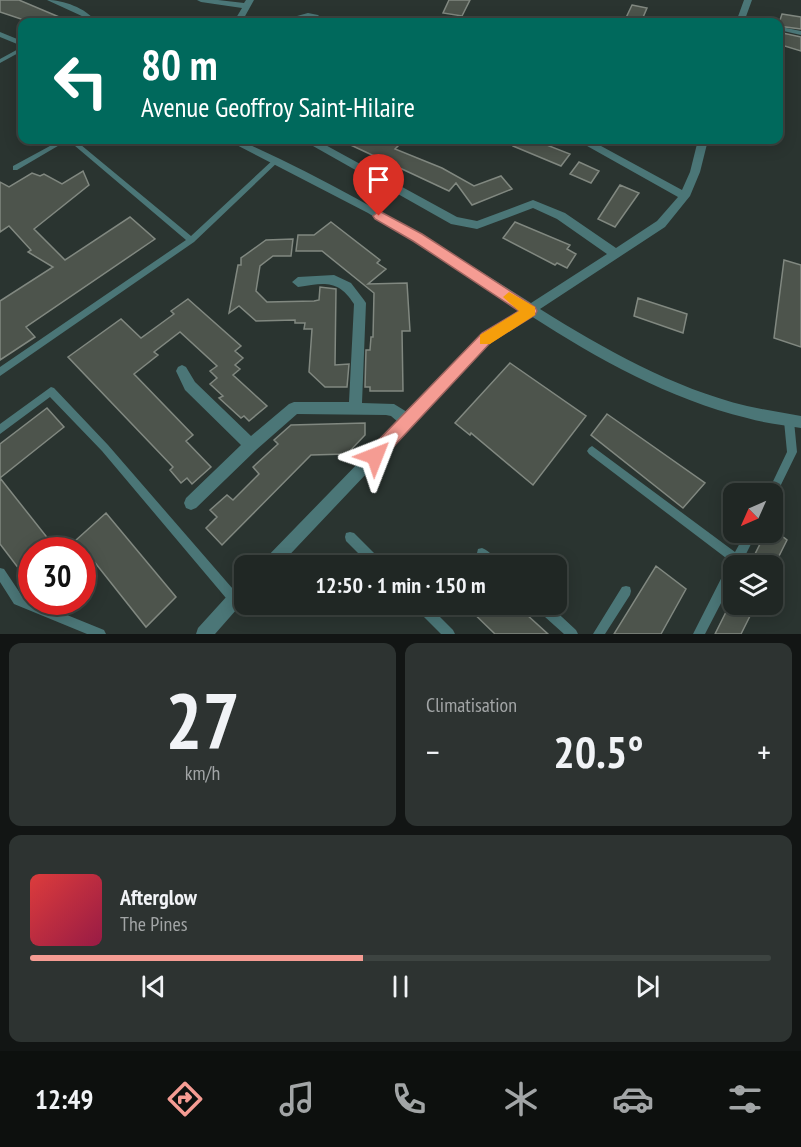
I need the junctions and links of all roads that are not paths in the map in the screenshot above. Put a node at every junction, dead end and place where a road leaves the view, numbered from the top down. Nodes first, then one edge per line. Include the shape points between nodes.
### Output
1 (51, 0) edge
2 (201, 0) edge
3 (748, 0) edge
4 (248, 3) edge
5 (89, 18) edge
6 (240, 18) edge
7 (298, 18) edge
8 (317, 18) edge
9 (741, 18) edge
10 (783, 29) edge
11 (801, 33) edge
12 (0, 34) edge
13 (18, 42) edge
14 (18, 51) edge
15 (0, 61) edge
16 (58, 144) edge
17 (76, 144) edge
18 (241, 144) edge
19 (316, 144) edge
20 (590, 144) edge
21 (702, 144) edge
22 (277, 160) junction
23 (15, 168) dead end
24 (685, 196) junction
25 (191, 240) junction
26 (615, 254) junction
27 (298, 282) dead end
28 (530, 311) junction
29 (182, 371) dead end
30 (0, 372) edge
31 (356, 407) junction
32 (408, 422) junction
33 (795, 422) edge
34 (0, 430) edge
35 (251, 445) junction
36 (592, 451) dead end
37 (777, 483) edge
38 (191, 503) dead end
39 (350, 537) dead end
40 (279, 555) edge
41 (368, 555) edge
42 (724, 555) edge
43 (0, 573) edge
44 (723, 587) edge
45 (234, 588) edge
46 (626, 591) dead end
47 (234, 602) edge
48 (430, 615) edge
49 (551, 615) edge
50 (100, 634) edge
51 (204, 634) edge
52 (449, 634) edge
53 (572, 634) edge
54 (599, 634) edge
55 (699, 634) edge

1 - 5 street
2 - 4 street
3 - 9 street
4 - 6 street
7 - 8 street
10 - 11 lane
12 - 13 street
14 - 15 lane
16 - 23 lane
17 - 25 lane
18 - 22 street
19 - 26 street via 455,221 477,225 533,204 561,216
20 - 24 street
21 - 24 street
22 - 25 lane
22 - 28 street via 417,237
24 - 26 street via 661,224
25 - 30 lane
26 - 28 street
27 - 31 street via 330,278 342,282 360,303
28 - 32 street via 486,338
28 - 33 street via 627,367 671,387
29 - 35 street via 190,386
31 - 32 street via 394,410
31 - 35 street via 294,408
32 - 40 street
33 - 37 lane via 792,452
34 - 45 lane via 51,391
35 - 38 street
36 - 42 lane
39 - 41 lane
43 - 50 lane via 18,600
44 - 55 lane
46 - 54 lane
47 - 51 street
48 - 52 lane
49 - 53 lane

